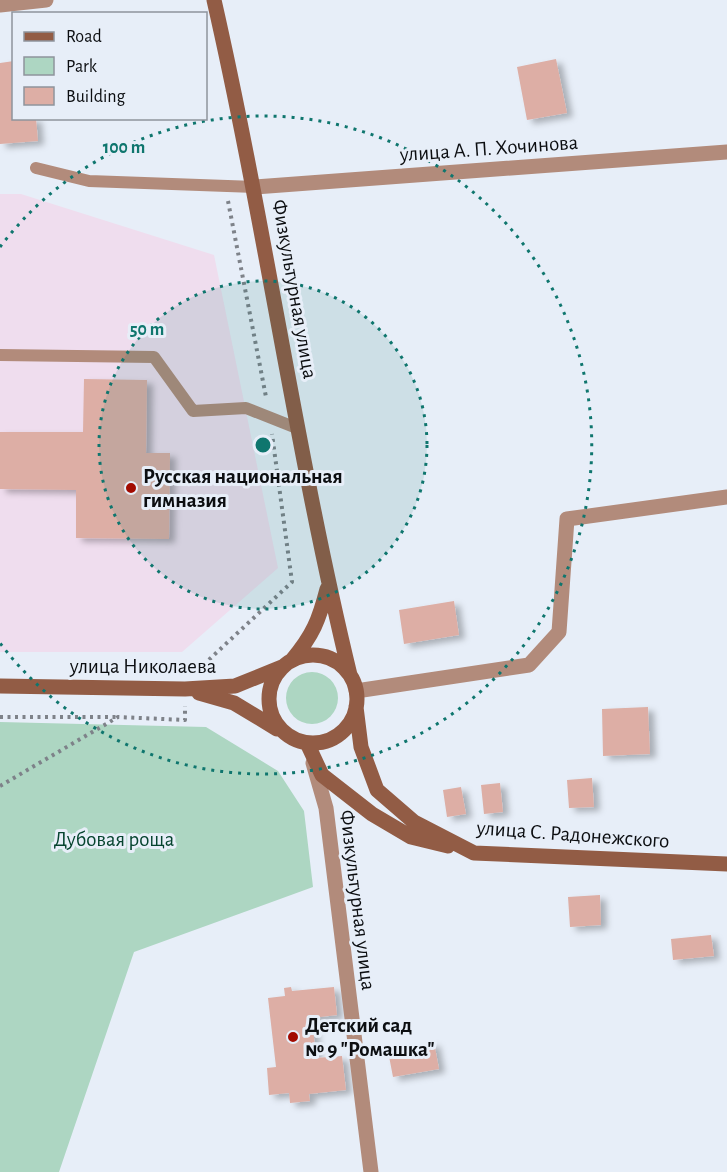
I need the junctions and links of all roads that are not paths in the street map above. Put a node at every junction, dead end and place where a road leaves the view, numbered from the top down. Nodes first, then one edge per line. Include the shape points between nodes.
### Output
1 (46, 0) edge
2 (214, 0) edge
3 (0, 5) edge
4 (727, 152) edge
5 (36, 168) dead end
6 (255, 187) junction
7 (0, 355) edge
8 (299, 429) junction
9 (727, 497) edge
10 (328, 586) junction
11 (287, 664) junction
12 (350, 675) junction
13 (0, 686) edge
14 (184, 689) junction
15 (356, 691) junction
16 (356, 707) junction
17 (284, 734) junction
18 (307, 743) junction
19 (474, 853) junction
20 (727, 864) edge
21 (371, 1172) edge

1 - 3 street
2 - 6 street, Физкультурная улица
4 - 6 street, улица А. П. Хочинова
5 - 6 lane via 89,181
6 - 8 street, Физкультурная улица
7 - 8 lane via 154,357 193,411 246,408
8 - 10 street, Физкультурная улица
9 - 15 street via 567,519 559,632 529,665
10 - 11 street, Физкультурная улица via 310,639
10 - 12 street, Физкультурная улица
11 - 12 street via 317,655 336,662
11 - 14 street, улица Николаева via 235,686
11 - 17 street, Физкультурная улица via 273,679 269,701 275,723
12 - 15 street, Физкультурная улица
13 - 14 street, улица Николаева
14 - 17 street via 234,703
15 - 16 street, Физкультурная улица
16 - 18 street, Физкультурная улица via 344,731 333,739
16 - 19 street, улица С. Радонежского via 361,747 376,790 414,822
17 - 18 street
18 - 19 street via 322,775 372,814 411,837
18 - 21 street, Физкультурная улица via 326,808
19 - 20 street, улица С. Радонежского

